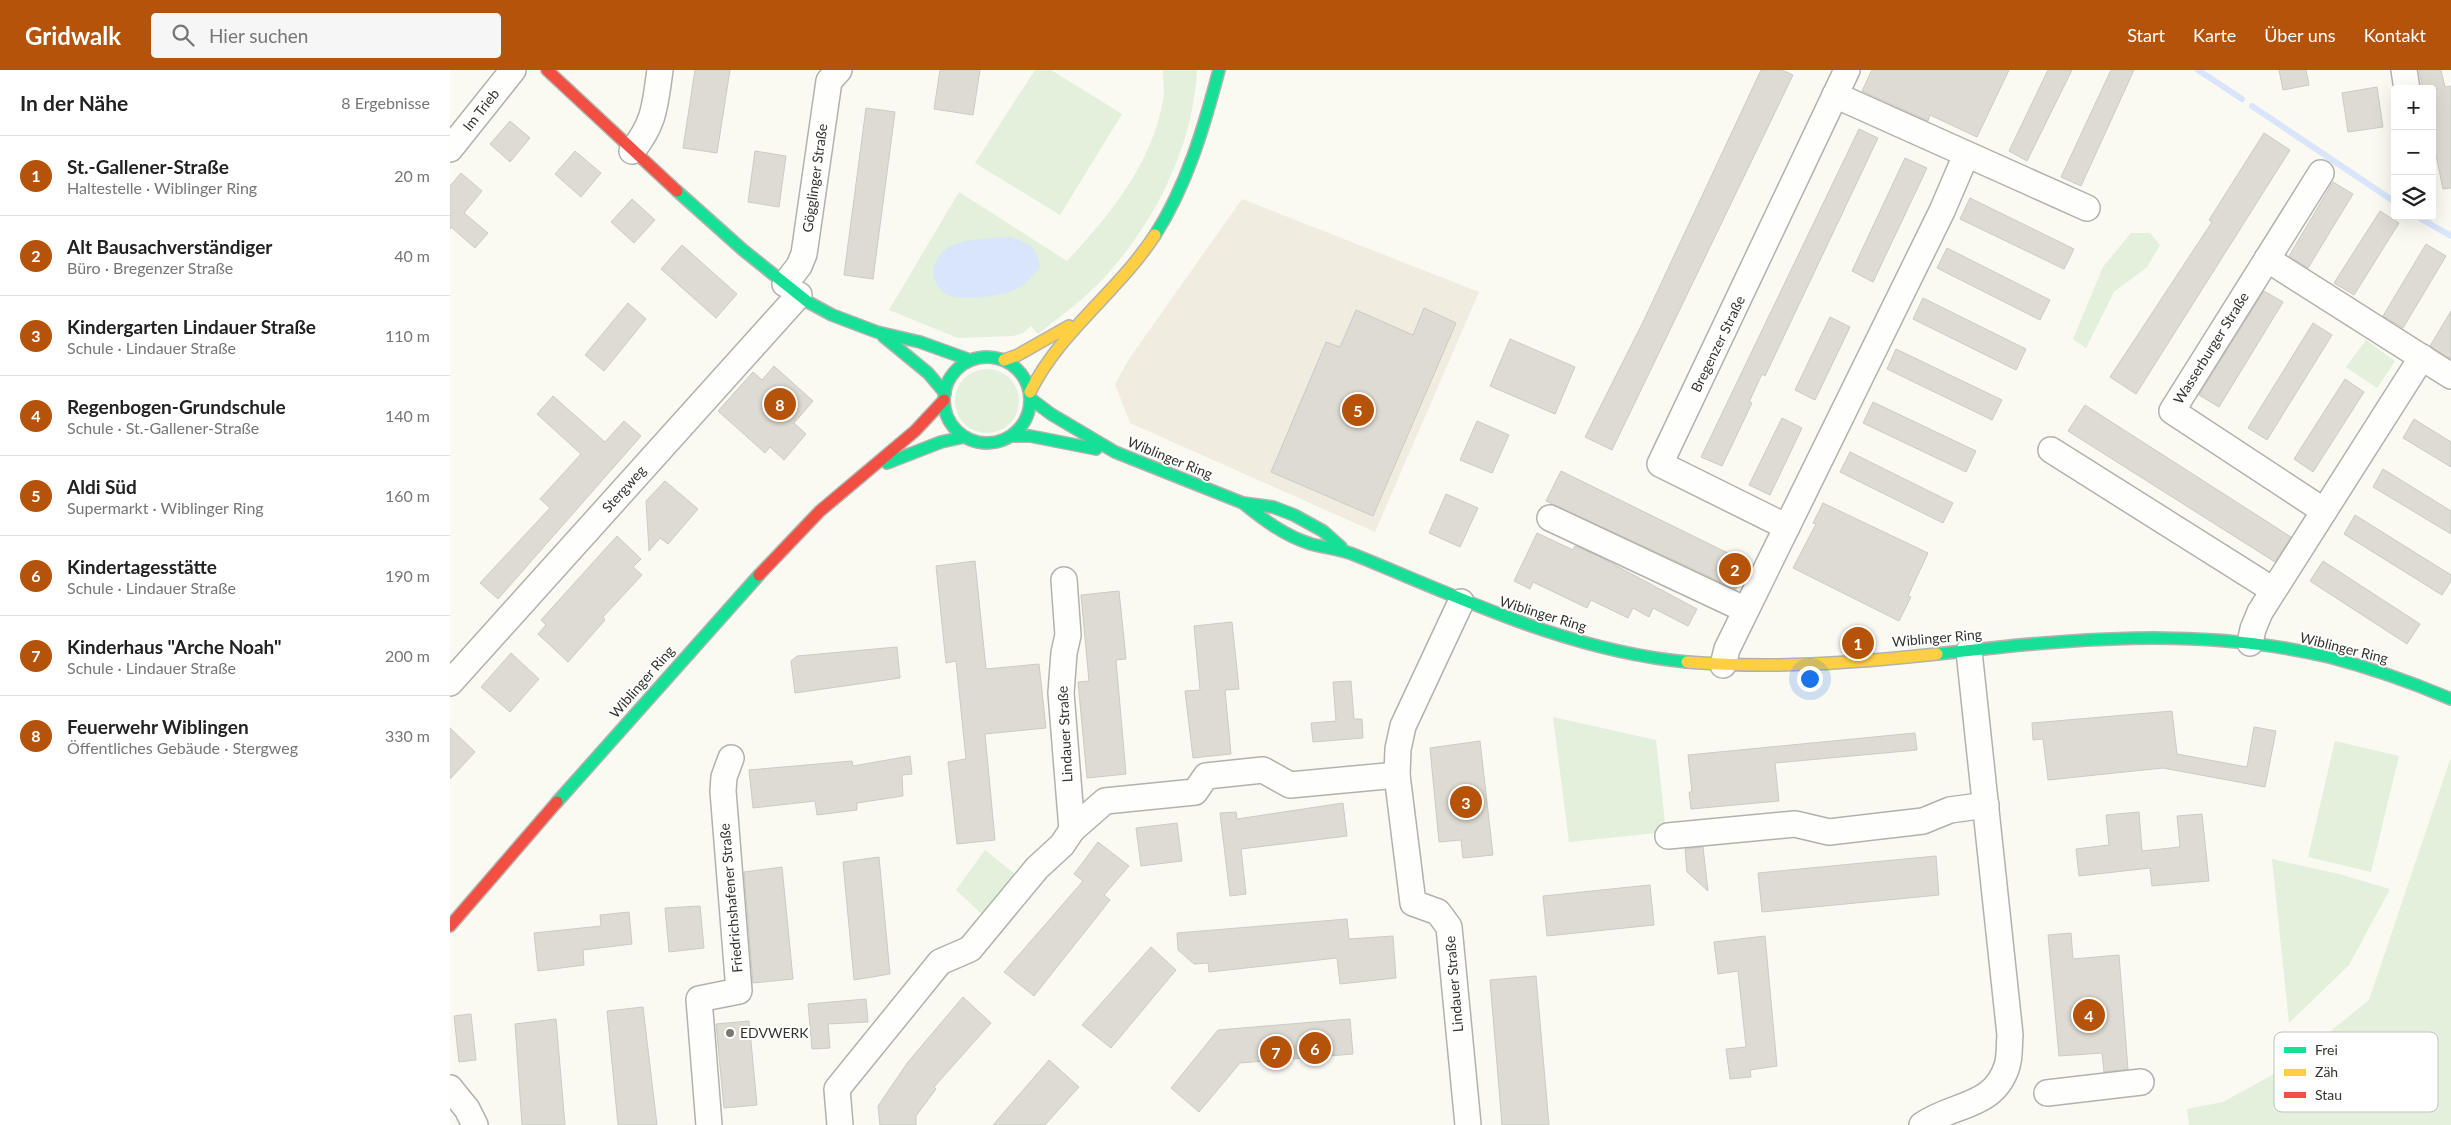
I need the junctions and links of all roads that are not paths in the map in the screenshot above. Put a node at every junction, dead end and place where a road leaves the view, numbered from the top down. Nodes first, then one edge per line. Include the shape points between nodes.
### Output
1 (513, 70) edge
2 (547, 70) edge
3 (660, 70) edge
4 (839, 70) edge
5 (1219, 70) edge
6 (1847, 70) edge
7 (2404, 70) edge
8 (2406, 85) edge
9 (1835, 95) junction
10 (450, 149) edge
11 (632, 152) junction
12 (1966, 155) junction
13 (2322, 173) dead end
14 (2087, 208) dead end
15 (2267, 259) junction
16 (792, 290) junction
17 (1083, 318) junction
18 (877, 332) junction
19 (2422, 357) junction
20 (970, 360) junction
21 (1004, 360) junction
22 (2451, 376) edge
23 (1030, 395) junction
24 (944, 396) junction
25 (1013, 436) junction
26 (964, 437) junction
27 (2051, 450) dead end
28 (1115, 452) junction
29 (870, 470) junction
30 (1243, 504) junction
31 (2324, 510) junction
32 (1550, 518) dead end
33 (1787, 527) junction
34 (1346, 551) junction
35 (1064, 580) dead end
36 (2273, 590) junction
37 (1461, 602) junction
38 (1746, 610) junction
39 (2250, 643) junction
40 (1969, 651) junction
41 (1723, 664) junction
42 (450, 683) edge
43 (2450, 698) edge
44 (731, 758) dead end
45 (1397, 775) junction
46 (1986, 805) junction
47 (1072, 830) junction
48 (1668, 836) dead end
49 (450, 926) edge
50 (2141, 1082) dead end
51 (450, 1088) edge
52 (2047, 1093) dead end
53 (475, 1125) edge
54 (710, 1125) edge
55 (840, 1125) edge
56 (1468, 1125) edge
57 (1922, 1125) edge

1 - 10 street, Im Trieb
2 - 11 street
3 - 11 street via 651,122
4 - 16 street, Gögglinger Straße via 829,82 804,254
5 - 17 street via 1194,159 1162,223 1128,272
6 - 9 street, Bregenzer Straße
7 - 8 street
9 - 12 street
9 - 33 street, Bregenzer Straße via 1660,464
11 - 16 street
12 - 14 street
12 - 33 street via 1942,211
13 - 15 street, Wasserburger Straße
15 - 19 street
15 - 31 street, Wasserburger Straße via 2172,411
16 - 18 street via 832,315
16 - 42 street, Stergweg
17 - 21 street via 1018,356
17 - 23 street via 1040,372
18 - 20 street via 914,340
18 - 24 street via 928,373
19 - 22 street
19 - 31 street
20 - 21 street via 991,357
20 - 24 street via 954,373
21 - 23 street via 1021,373
23 - 25 street via 1027,419
23 - 28 street, Wiblinger Ring via 1051,414
24 - 26 street via 950,421
24 - 29 street, Wiblinger Ring via 933,415
25 - 26 street via 985,444
25 - 28 street, Wiblinger Ring via 1030,436
26 - 29 street, Wiblinger Ring via 941,442
27 - 36 street
28 - 30 street, Wiblinger Ring
29 - 49 street, Wiblinger Ring via 798,532 732,602
30 - 34 street, Wiblinger Ring via 1285,534
30 - 34 street, Wiblinger Ring via 1273,507 1294,514 1323,531
31 - 36 street
32 - 38 street
33 - 38 street
34 - 37 street, Wiblinger Ring
35 - 47 street, Lindauer Straße via 1068,635 1061,694
36 - 39 street via 2255,623
37 - 41 street, Wiblinger Ring via 1590,644 1649,656
37 - 45 street, Lindauer Straße via 1403,726
38 - 41 street via 1727,648
39 - 40 street, Wiblinger Ring via 2188,638 2114,638
39 - 43 street, Wiblinger Ring via 2369,668
40 - 41 street, Wiblinger Ring via 1809,664
40 - 46 street
44 - 54 street, Friedrichshafener Straße via 723,791 739,991 698,999
45 - 47 street via 1290,785 1263,770 1206,776 1195,792 1104,800
45 - 56 street, Lindauer Straße via 1413,903 1438,912 1449,927
46 - 48 street via 1950,810 1923,821 1829,832 1795,824
46 - 57 street via 2010,1035 2007,1065 1999,1084 1988,1096
47 - 55 street via 970,949 940,962 837,1089
50 - 52 street
51 - 53 street

